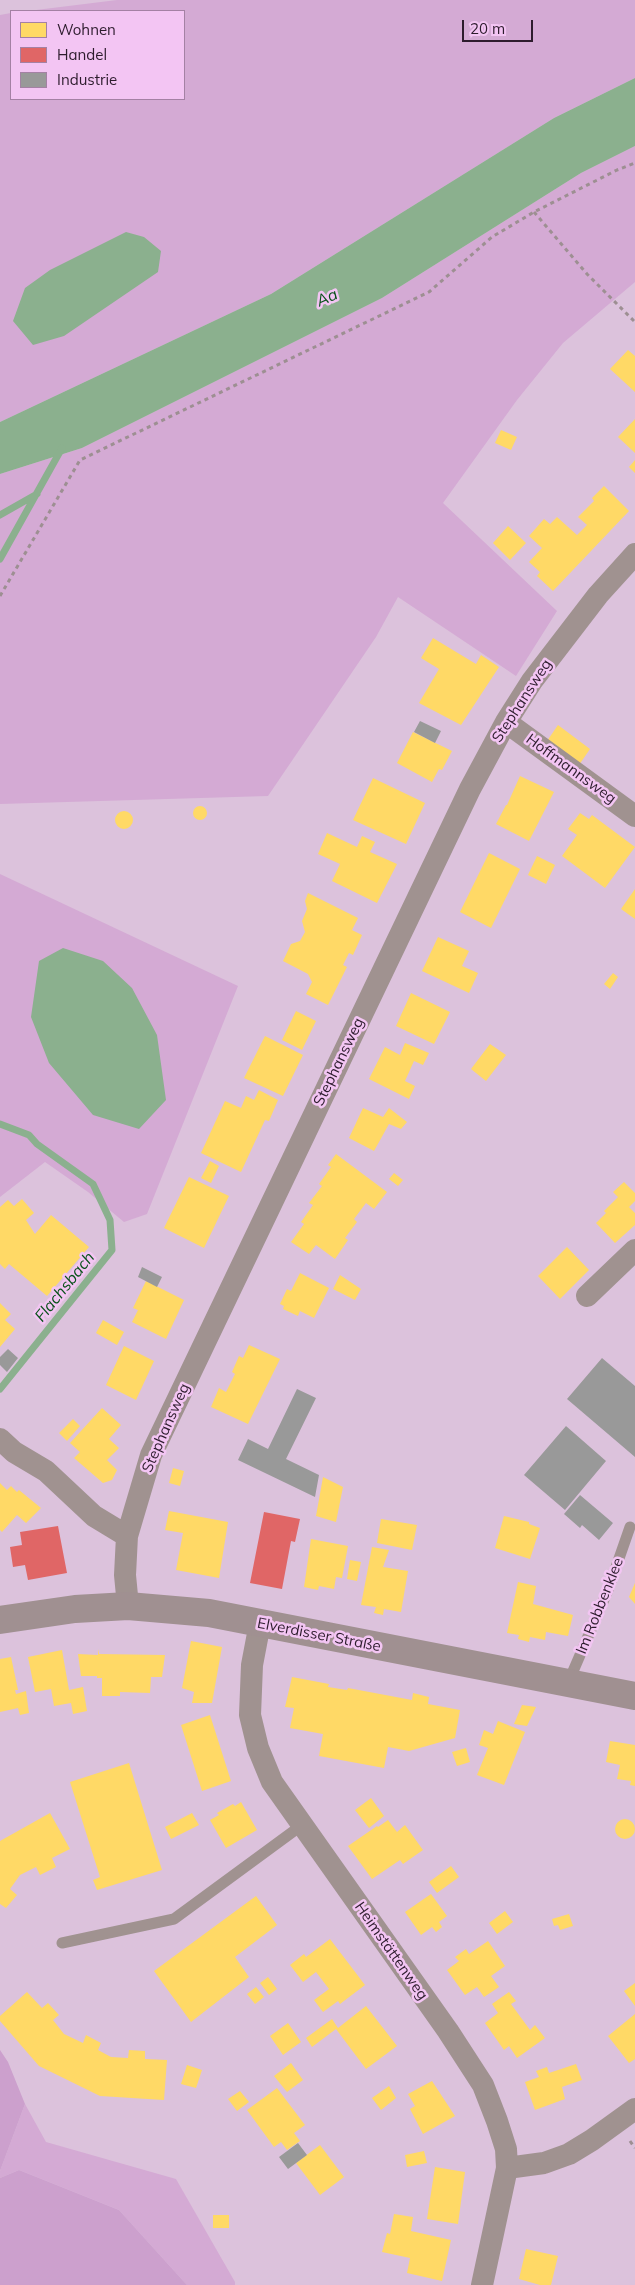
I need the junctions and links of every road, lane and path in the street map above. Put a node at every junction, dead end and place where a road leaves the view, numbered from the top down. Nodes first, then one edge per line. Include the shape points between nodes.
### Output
1 (635, 163) edge
2 (534, 212) junction
3 (635, 322) edge
4 (635, 554) edge
5 (0, 596) edge
6 (506, 722) junction
7 (635, 816) edge
8 (635, 1250) edge
9 (587, 1296) dead end
10 (0, 1439) edge
11 (630, 1526) dead end
12 (127, 1536) junction
13 (128, 1606) junction
14 (0, 1620) edge
15 (260, 1623) junction
16 (567, 1684) junction
17 (635, 1696) edge
18 (302, 1825) junction
19 (62, 1943) dead end
20 (635, 2109) edge
21 (507, 2168) junction
22 (482, 2285) edge

1 - 2 path
2 - 3 path via 587,274
2 - 5 path via 492,237 430,292 80,460
4 - 6 street, Stephansweg via 598,595 532,681
6 - 7 street, Hoffmannsweg
6 - 12 street, Stephansweg via 466,798 151,1455
8 - 9 street
10 - 12 street via 14,1452 46,1471 94,1516
11 - 16 lane, Im Robbenklee via 608,1590
12 - 13 street, Stephansweg via 125,1576
13 - 14 main road, Elverdisser Straße via 75,1609
13 - 15 main road, Elverdisser Straße via 209,1613
15 - 16 main road, Elverdisser Straße
15 - 18 street, Heimstättenweg via 252,1665 250,1715 258,1748 272,1782
16 - 17 main road, Elverdisser Straße
18 - 19 lane via 174,1919
18 - 21 street, Heimstättenweg via 483,2085 498,2121 506,2149
20 - 21 street via 569,2154 544,2163
21 - 22 street, Heimstättenweg

